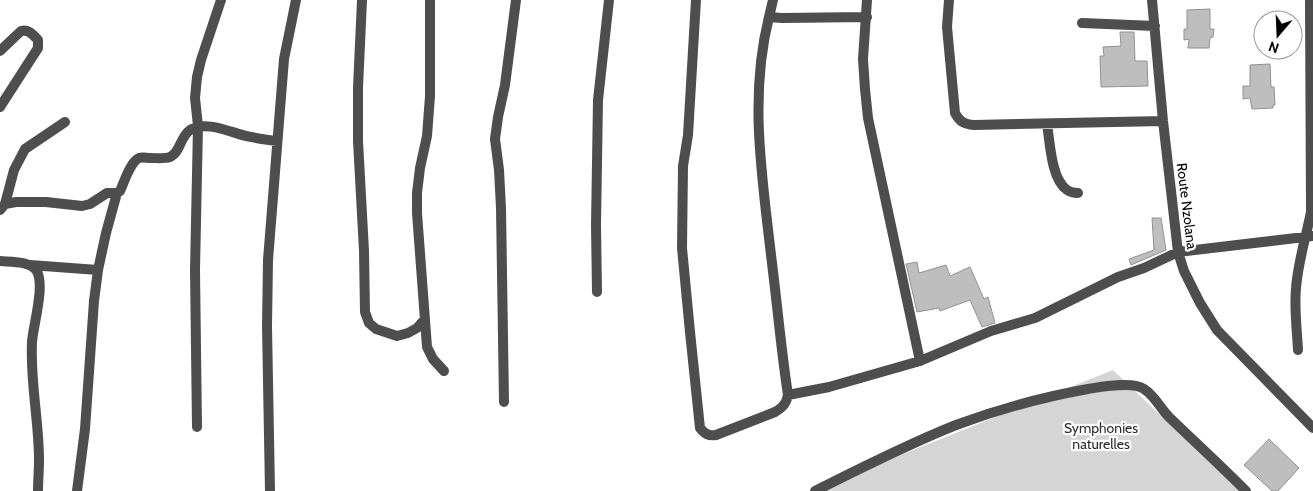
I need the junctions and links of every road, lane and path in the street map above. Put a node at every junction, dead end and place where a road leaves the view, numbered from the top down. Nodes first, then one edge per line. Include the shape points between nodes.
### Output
1 (221, 0) edge
2 (296, 0) edge
3 (362, 0) edge
4 (430, 0) edge
5 (516, 0) edge
6 (609, 0) edge
7 (696, 0) edge
8 (773, 0) edge
9 (868, 0) edge
10 (949, 0) edge
11 (1152, 0) edge
12 (1310, 0) edge
13 (769, 17) junction
14 (866, 17) junction
15 (1082, 23) dead end
16 (1155, 26) junction
17 (0, 50) edge
18 (0, 107) edge
19 (1163, 121) junction
20 (65, 122) dead end
21 (1047, 124) junction
22 (198, 126) junction
23 (277, 141) junction
24 (117, 193) junction
25 (1078, 193) dead end
26 (2, 207) edge
27 (1310, 236) edge
28 (1178, 252) junction
29 (0, 261) edge
30 (30, 265) junction
31 (98, 270) junction
32 (597, 292) dead end
33 (425, 319) junction
34 (1298, 350) dead end
35 (920, 361) junction
36 (444, 371) dead end
37 (788, 395) junction
38 (504, 402) dead end
39 (197, 427) dead end
40 (1313, 428) edge
41 (38, 491) edge
42 (77, 491) edge
43 (270, 491) edge
44 (815, 491) edge
45 (1246, 491) edge

1 - 22 street via 197,77
2 - 23 street via 284,59
3 - 33 street via 358,141 365,312 376,329 397,336 418,328
4 - 33 street via 430,96 417,193
5 - 38 street via 495,139 501,208
6 - 32 street via 598,100
7 - 37 street via 688,135 683,166 682,248 700,428 704,434 716,435 782,408
8 - 13 street
9 - 14 street
10 - 21 street via 947,27 955,114 960,121 974,125
11 - 16 street, Route Nzolana
12 - 27 street
13 - 14 street
13 - 37 street via 758,82 758,119
14 - 35 street via 863,59 868,118
15 - 16 street
16 - 19 street, Route Nzolana
17 - 18 street via 24,30 38,40 38,48
19 - 21 street
19 - 28 street, Route Nzolana
20 - 26 street via 25,149
21 - 25 street via 1053,166 1060,184 1068,191
22 - 23 street
22 - 24 street via 186,132 172,156 139,158 134,162
22 - 39 street via 195,270
23 - 43 street via 268,260
24 - 26 street via 108,193 82,206 16,202
24 - 31 street
27 - 28 street
27 - 34 street via 1301,256 1296,288
28 - 35 street via 1035,318 991,331
28 - 40 street, Route Nzolana via 1200,303 1217,330
29 - 30 street
30 - 31 street
30 - 41 street via 37,271 39,280 32,341
31 - 42 street
33 - 36 street via 427,347
35 - 37 street
44 - 45 street via 920,440 966,422 1058,394 1126,385 1143,388

